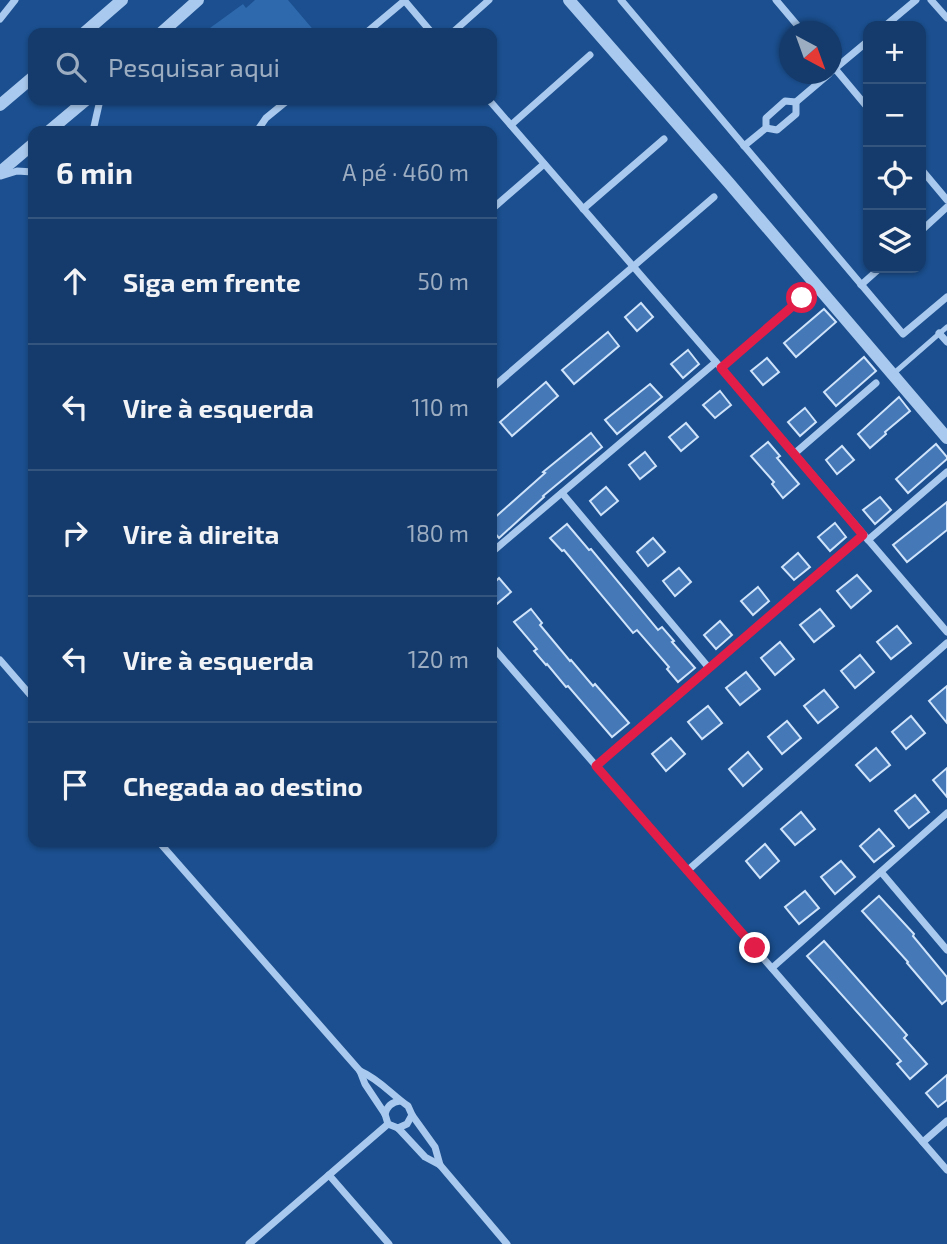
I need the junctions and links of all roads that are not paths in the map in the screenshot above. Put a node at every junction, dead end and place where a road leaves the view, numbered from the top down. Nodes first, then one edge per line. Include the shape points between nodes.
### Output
1 (16, 0) edge
2 (122, 0) edge
3 (198, 0) edge
4 (489, 0) edge
5 (621, 0) edge
6 (776, 0) edge
7 (916, 0) edge
8 (931, 0) edge
9 (404, 1) edge
10 (575, 3) edge
11 (947, 18) edge
12 (0, 19) edge
13 (794, 21) edge
14 (891, 21) edge
15 (90, 28) edge
16 (167, 28) edge
17 (372, 28) edge
18 (428, 28) edge
19 (458, 28) edge
20 (863, 45) edge
21 (590, 55) dead end
22 (842, 62) edge
23 (28, 81) edge
24 (842, 81) edge
25 (816, 84) edge
26 (796, 102) junction
27 (863, 103) edge
28 (80, 105) edge
29 (99, 105) edge
30 (282, 105) edge
31 (493, 105) edge
32 (0, 106) edge
33 (511, 125) junction
34 (54, 126) edge
35 (94, 126) edge
36 (260, 126) edge
37 (766, 128) junction
38 (664, 139) dead end
39 (744, 146) junction
40 (28, 149) edge
41 (544, 164) junction
42 (28, 172) edge
43 (0, 174) edge
44 (926, 175) edge
45 (714, 197) dead end
46 (947, 200) edge
47 (497, 205) edge
48 (947, 207) edge
49 (583, 209) junction
50 (926, 226) edge
51 (633, 267) junction
52 (874, 273) edge
53 (861, 285) junction
54 (947, 297) edge
55 (802, 298) dead end
56 (947, 327) edge
57 (939, 333) junction
58 (947, 342) edge
59 (719, 365) junction
60 (893, 374) junction
61 (876, 383) dead end
62 (497, 384) edge
63 (947, 438) edge
64 (794, 454) junction
65 (947, 472) edge
66 (562, 493) junction
67 (865, 537) junction
68 (497, 548) edge
69 (947, 632) edge
70 (947, 643) edge
71 (497, 652) edge
72 (0, 660) edge
73 (709, 668) junction
74 (28, 692) edge
75 (596, 766) junction
76 (947, 813) edge
77 (163, 847) edge
78 (687, 871) junction
79 (881, 872) junction
80 (947, 950) edge
81 (772, 968) junction
82 (360, 1071) junction
83 (400, 1101) junction
84 (385, 1114) junction
85 (412, 1115) junction
86 (947, 1121) edge
87 (388, 1124) junction
88 (398, 1128) junction
89 (923, 1142) junction
90 (440, 1165) junction
91 (947, 1170) edge
92 (329, 1175) junction
93 (250, 1244) edge
94 (389, 1244) edge
95 (508, 1244) edge

1 - 12 street
2 - 15 street
3 - 16 street
4 - 19 street
5 - 39 street
6 - 13 street
7 - 14 street
8 - 11 street
9 - 17 street
9 - 18 street
10 - 60 street
20 - 22 street
21 - 33 street
23 - 32 street
24 - 27 street
25 - 26 street
26 - 37 street via 785,101 766,118
26 - 37 street via 796,114 777,130
28 - 34 street
29 - 35 street
30 - 36 street
31 - 33 street
33 - 41 street
37 - 39 street
38 - 49 street
39 - 53 street
40 - 43 street
41 - 47 street
41 - 49 street
42 - 43 street
44 - 46 street
45 - 51 street
48 - 50 street
49 - 51 street
51 - 59 street
51 - 62 street
52 - 53 street
53 - 54 street via 902,334
55 - 59 street
56 - 57 lane
57 - 58 street
57 - 60 lane
59 - 64 street
59 - 66 street
60 - 63 street
61 - 64 street
64 - 67 street
65 - 67 street
66 - 68 street
66 - 73 street
67 - 69 street
67 - 73 street
70 - 78 street
71 - 75 street
72 - 74 street
73 - 75 street
75 - 78 street
76 - 79 street
77 - 82 street
78 - 81 street
79 - 80 street
79 - 81 street
81 - 89 street
82 - 83 street
82 - 84 street
83 - 84 street via 391,1103
83 - 85 street
84 - 87 street
85 - 88 street
85 - 90 street via 435,1147
86 - 89 street
87 - 88 street
87 - 92 street
88 - 90 street via 425,1157
89 - 91 street
90 - 95 street
92 - 93 street
92 - 94 street

